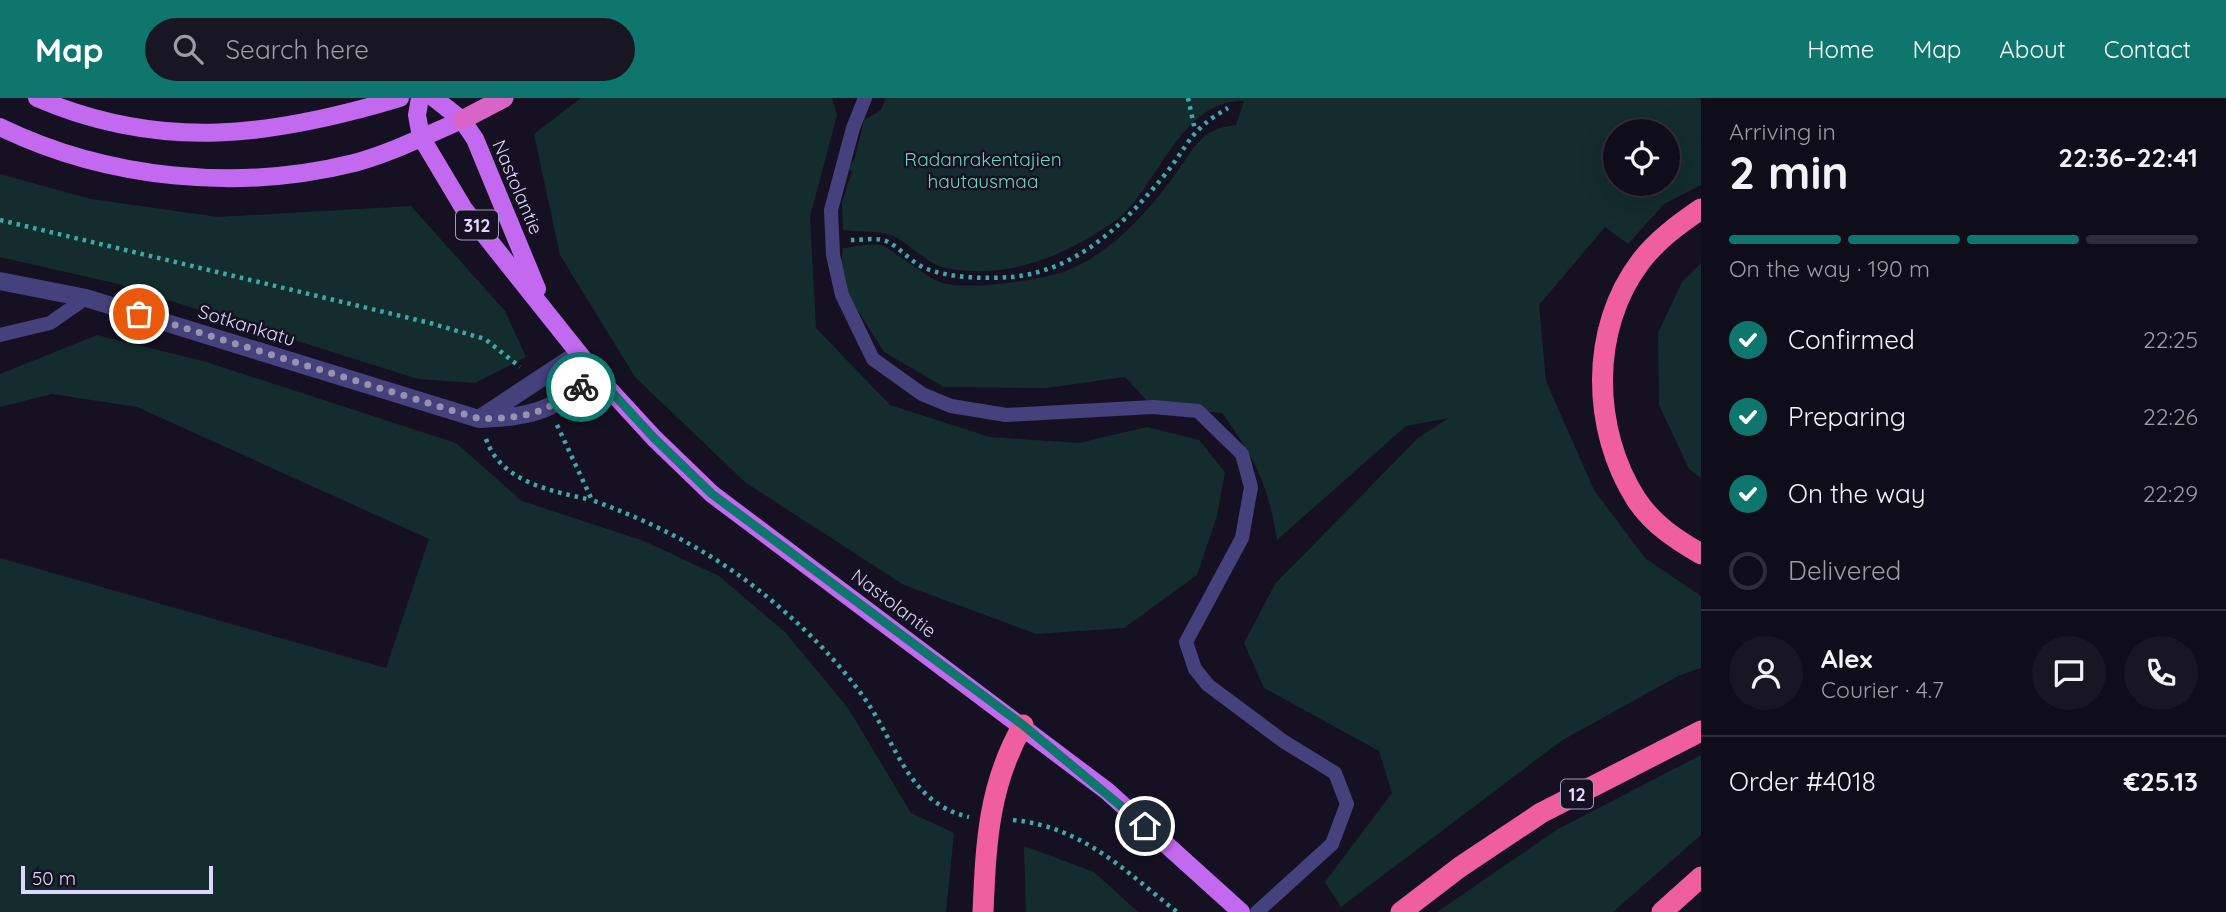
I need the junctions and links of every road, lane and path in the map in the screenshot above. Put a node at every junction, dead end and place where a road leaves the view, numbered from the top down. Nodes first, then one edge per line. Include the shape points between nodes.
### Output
1 (37, 98) edge
2 (400, 98) edge
3 (421, 98) edge
4 (434, 98) edge
5 (504, 98) edge
6 (865, 98) edge
7 (1188, 98) edge
8 (1228, 108) dead end
9 (462, 120) junction
10 (0, 128) edge
11 (1195, 130) junction
12 (421, 137) junction
13 (1701, 209) edge
14 (1, 219) edge
15 (832, 242) junction
16 (0, 281) edge
17 (86, 298) junction
18 (543, 305) junction
19 (0, 335) edge
20 (579, 353) junction
21 (597, 376) junction
22 (534, 386) junction
23 (549, 410) junction
24 (480, 419) junction
25 (592, 500) junction
26 (1701, 554) edge
27 (1023, 725) junction
28 (1701, 731) edge
29 (975, 819) dead end
30 (1001, 819) dead end
31 (1701, 877) edge
32 (983, 912) edge
33 (1177, 912) edge
34 (1241, 912) edge
35 (1257, 912) edge
36 (1401, 912) edge
37 (1662, 912) edge

1 - 2 main road via 108,121 212,134 326,120
3 - 12 main road, Nastolantie / 312 via 417,115
4 - 9 main road, Nastolantie / 312
5 - 9 highway
6 - 15 lane via 831,210
7 - 11 path
8 - 11 path
9 - 12 main road
9 - 18 main road, Nastolantie / 312 via 491,173
10 - 12 main road via 124,169 209,177 311,172 354,162
11 - 15 path via 1165,175 1123,222 1071,259 1044,271 1011,276 949,275 925,269 884,240
12 - 18 main road, Nastolantie / 312 via 464,209
13 - 26 highway via 1672,228 1640,262 1614,310 1602,388 1605,426 1637,501 1669,535
14 - 22 path via 485,339 519,366
15 - 35 lane via 839,288 873,359 922,394 951,406 1006,415 1153,407 1198,411 1242,454 1251,487 1242,538 1186,642 1195,669 1208,685 1335,773 1347,804 1332,844
16 - 17 street, Sotkankatu
17 - 19 lane via 50,323
17 - 24 street, Sotkankatu
18 - 20 main road, Nastolantie / 312
20 - 21 main road, Nastolantie / 312
20 - 22 street
21 - 23 street, Sotkankatu
21 - 27 main road, Nastolantie / 312 via 712,494
22 - 24 street
23 - 24 street, Sotkankatu
23 - 25 path
24 - 25 path via 489,446 512,473 540,488
25 - 29 path via 653,523 760,589 813,639 866,702 913,783 933,803
27 - 32 highway via 997,780 986,841
27 - 34 main road, Nastolantie / 312 via 1107,791
28 - 36 highway, 12 via 1541,813
30 - 33 path via 1043,823 1082,838
31 - 37 highway

